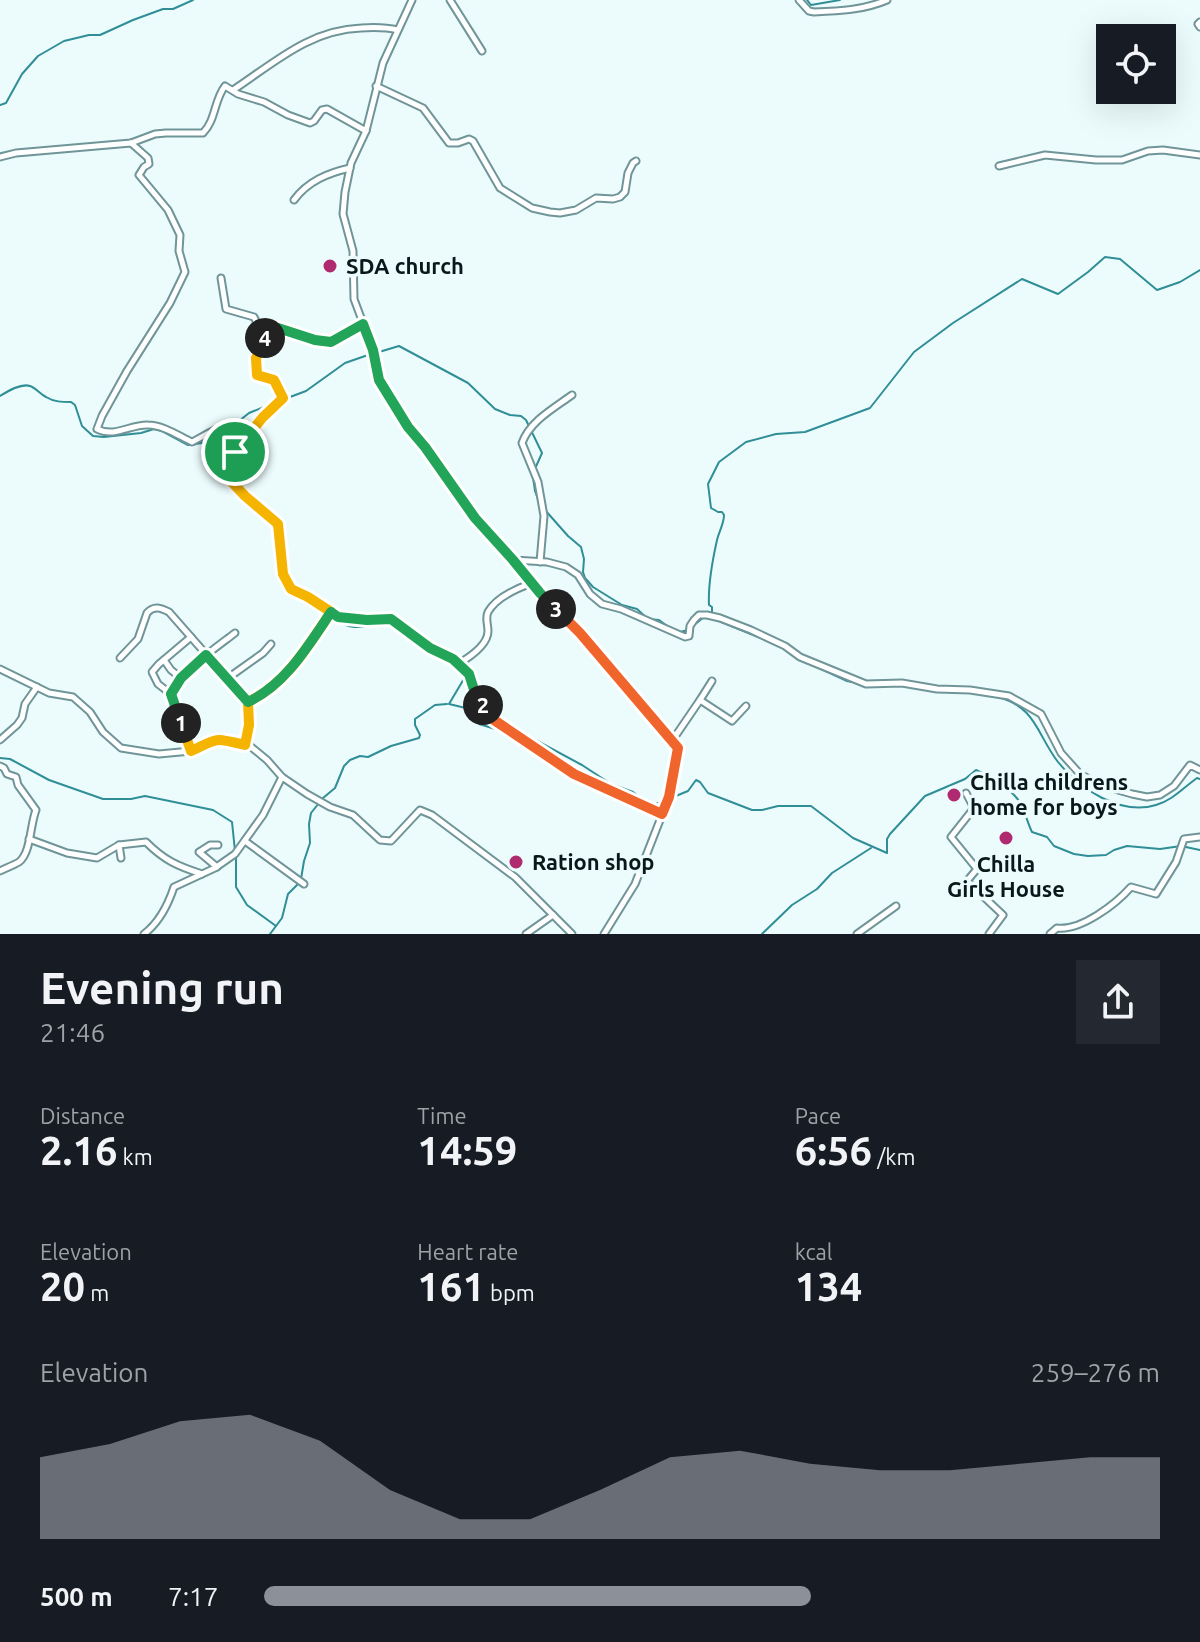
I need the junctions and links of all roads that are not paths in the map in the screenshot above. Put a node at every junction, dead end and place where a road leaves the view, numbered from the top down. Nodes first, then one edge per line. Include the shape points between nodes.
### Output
1 (412, 0) edge
2 (450, 0) edge
3 (799, 0) edge
4 (887, 0) edge
5 (398, 30) junction
6 (482, 51) dead end
7 (376, 86) junction
8 (233, 90) junction
9 (366, 131) junction
10 (131, 143) junction
11 (1200, 155) edge
12 (0, 157) edge
13 (636, 161) dead end
14 (999, 166) dead end
15 (350, 168) junction
16 (294, 200) dead end
17 (221, 278) dead end
18 (363, 324) junction
19 (266, 333) junction
20 (572, 395) dead end
21 (235, 452) junction
22 (513, 560) junction
23 (540, 562) junction
24 (533, 583) junction
25 (331, 612) junction
26 (235, 633) dead end
27 (191, 637) junction
28 (271, 644) dead end
29 (206, 655) junction
30 (120, 658) dead end
31 (164, 660) junction
32 (458, 664) junction
33 (0, 669) edge
34 (181, 678) junction
35 (228, 678) junction
36 (712, 681) dead end
37 (37, 686) junction
38 (171, 694) junction
39 (700, 700) junction
40 (248, 702) junction
41 (746, 706) dead end
42 (0, 740) edge
43 (672, 741) junction
44 (245, 745) junction
45 (191, 751) junction
46 (0, 766) edge
47 (1200, 770) edge
48 (282, 777) junction
49 (966, 793) dead end
50 (662, 814) junction
51 (1200, 837) edge
52 (29, 839) junction
53 (245, 841) junction
54 (119, 845) junction
55 (218, 845) dead end
56 (121, 858) dead end
57 (217, 867) junction
58 (0, 871) edge
59 (202, 874) junction
60 (304, 884) dead end
61 (896, 906) dead end
62 (553, 915) junction
63 (144, 934) edge
64 (526, 934) edge
65 (572, 934) edge
66 (604, 934) edge
67 (857, 934) edge
68 (989, 934) edge
69 (1050, 934) edge

1 - 5 street
2 - 6 street
3 - 4 street via 814,12 852,10
5 - 7 street
5 - 8 street via 347,28 327,34 301,44
7 - 9 street
7 - 13 street via 423,108 449,143 473,141 500,188 532,208 565,212 596,198 620,197
8 - 9 street via 310,123 327,109
8 - 10 street via 222,88 203,133 161,133
9 - 15 street
10 - 12 street
10 - 21 street via 148,158 139,175 168,210 180,235 185,272 97,430 151,425 192,442 216,428 236,426 242,430
11 - 14 street via 1163,150 1122,160 1045,155
15 - 16 street via 315,181
15 - 18 street via 343,214 353,251 354,299
17 - 19 street via 226,309 254,317
18 - 19 street via 331,342 278,328
18 - 22 street via 379,380 408,427
19 - 21 street via 256,358 257,375 274,380 283,398
20 - 23 street via 526,432 522,443 538,482 544,516
21 - 25 street via 229,479 278,524 283,574 291,589
22 - 23 street
22 - 24 street
23 - 47 street via 572,570 602,604 685,637 701,615 720,618 866,684 902,683 1009,696 1041,714 1068,763 1107,788 1160,795 1190,765
24 - 32 street via 490,609 486,640
24 - 43 street
25 - 32 street via 338,617 391,619
25 - 40 street via 298,661
26 - 29 street
27 - 29 street
27 - 30 street via 169,612 155,608
27 - 31 street
28 - 35 street
29 - 34 street
29 - 35 street
31 - 34 street
31 - 38 street via 152,672
32 - 50 street via 494,720 574,774
33 - 37 street
34 - 38 street
35 - 40 street
36 - 39 street
37 - 42 street via 26,700 22,718
37 - 45 street via 73,697 121,748 159,754
38 - 45 street
39 - 41 street via 732,721
39 - 43 street
40 - 44 street
43 - 50 street via 678,748
44 - 45 street via 221,738
44 - 48 street
46 - 52 street via 16,777 36,810
48 - 53 street
48 - 62 street via 320,802 353,815 380,840 391,841 420,810 432,815 515,877
49 - 68 street via 974,808 951,837 977,869 967,881 1003,915
50 - 66 street via 635,884
51 - 69 street via 1184,839 1156,894 1131,887 1082,924
52 - 54 street via 97,858
52 - 58 street via 21,861
53 - 57 street
53 - 60 street
54 - 56 street
54 - 59 street via 146,842 160,856
55 - 57 street via 199,852
57 - 59 street
59 - 63 street via 174,887 161,916
61 - 67 street
62 - 64 street
62 - 65 street

